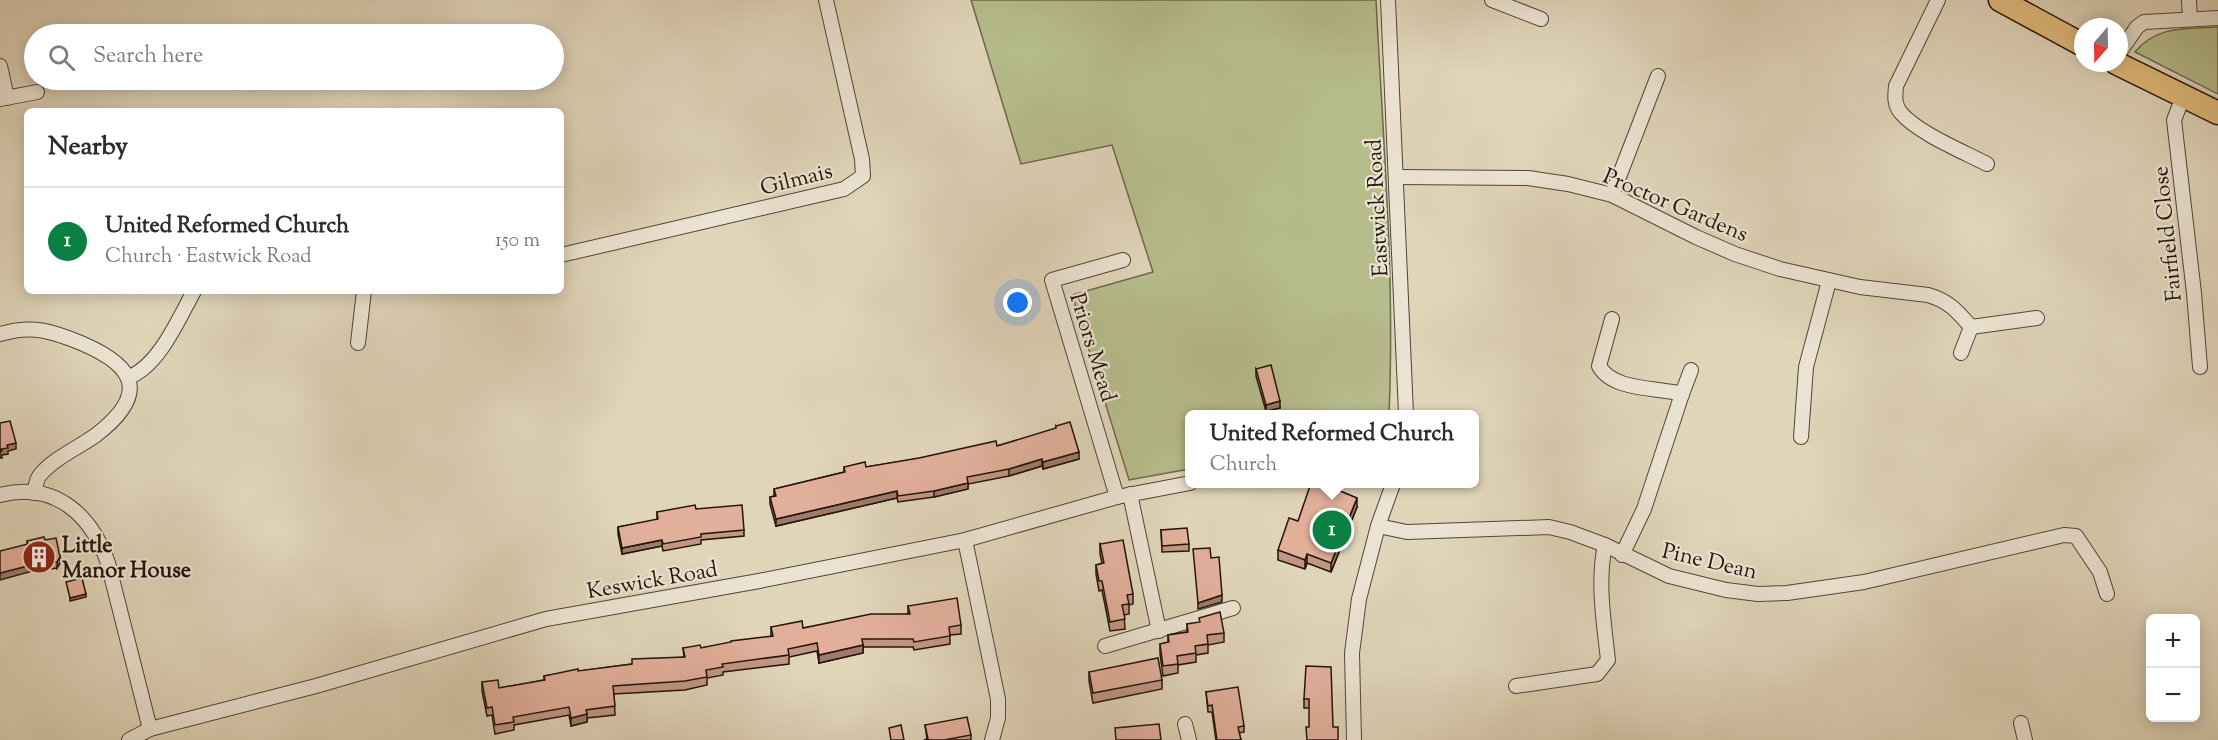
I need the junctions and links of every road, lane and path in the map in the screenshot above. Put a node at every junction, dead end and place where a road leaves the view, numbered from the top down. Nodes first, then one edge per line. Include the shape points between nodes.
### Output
1 (826, 0) edge
2 (1388, 0) edge
3 (1492, 0) edge
4 (1938, 0) edge
5 (2189, 0) edge
6 (2010, 3) edge
7 (2218, 18) edge
8 (1541, 19) dead end
9 (2190, 19) junction
10 (2074, 40) edge
11 (2128, 40) edge
12 (0, 66) edge
13 (2128, 69) edge
14 (1658, 76) dead end
15 (37, 92) dead end
16 (2182, 97) junction
17 (3, 98) edge
18 (2218, 113) edge
19 (1988, 164) dead end
20 (1396, 177) junction
21 (1612, 195) junction
22 (564, 254) edge
23 (1123, 260) dead end
24 (1829, 281) junction
25 (193, 294) edge
26 (364, 294) edge
27 (2037, 318) dead end
28 (1612, 319) dead end
29 (1971, 327) junction
30 (0, 334) edge
31 (358, 343) dead end
32 (1961, 353) dead end
33 (2200, 367) dead end
34 (1691, 370) dead end
35 (129, 377) junction
36 (1682, 394) junction
37 (1406, 410) edge
38 (1801, 437) dead end
39 (1185, 484) edge
40 (1391, 488) edge
41 (34, 493) junction
42 (0, 495) edge
43 (1123, 495) junction
44 (1378, 526) junction
45 (965, 540) junction
46 (1605, 545) junction
47 (1622, 555) junction
48 (2107, 594) dead end
49 (1233, 608) dead end
50 (1159, 631) junction
51 (1105, 646) dead end
52 (1516, 686) dead end
53 (2021, 723) dead end
54 (1185, 724) dead end
55 (150, 729) junction
56 (129, 740) edge
57 (992, 740) edge
58 (1189, 740) edge
59 (1354, 740) edge
60 (2025, 740) edge

1 - 22 street, Gilmais via 863,176 844,189
2 - 20 street, Eastwick Road
3 - 8 street
4 - 19 street via 1896,86 1895,102 1901,113 1930,135
5 - 9 street
6 - 10 main road
7 - 9 street
9 - 11 street via 2144,22
12 - 17 street
13 - 16 main road
14 - 21 street
15 - 17 street
16 - 18 main road
16 - 33 street, Fairfield Close via 2174,120
20 - 21 street, Proctor Gardens via 1528,178
20 - 37 street, Eastwick Road
21 - 24 street, Proctor Gardens via 1735,254
23 - 43 street, Priors Mead via 1052,280
24 - 29 street, Proctor Gardens via 1942,299
24 - 38 street via 1806,367
25 - 35 street via 146,368
26 - 31 street
27 - 29 street
28 - 36 street via 1599,366 1604,376 1616,382
29 - 32 street
30 - 35 street via 24,328 55,333 100,351
34 - 36 street
35 - 41 street via 127,402 97,434 45,471
36 - 47 street via 1644,509
39 - 43 street, Keswick Road
40 - 44 street
41 - 42 street
41 - 55 street via 66,503 80,514 102,544
43 - 45 street, Keswick Road
43 - 50 street
44 - 46 street, Pine Dean via 1407,532 1549,527
44 - 59 street via 1359,598 1352,653
45 - 55 street, Keswick Road via 546,620
45 - 57 street via 998,699
46 - 47 street, Pine Dean
46 - 52 street via 1601,561 1608,660 1597,674
47 - 48 street, Pine Dean via 1669,576 1726,590 1787,593 1864,582 2064,535 2076,536 2100,572
49 - 50 street
50 - 51 street
53 - 60 street
54 - 58 street
55 - 56 street, Keswick Road

